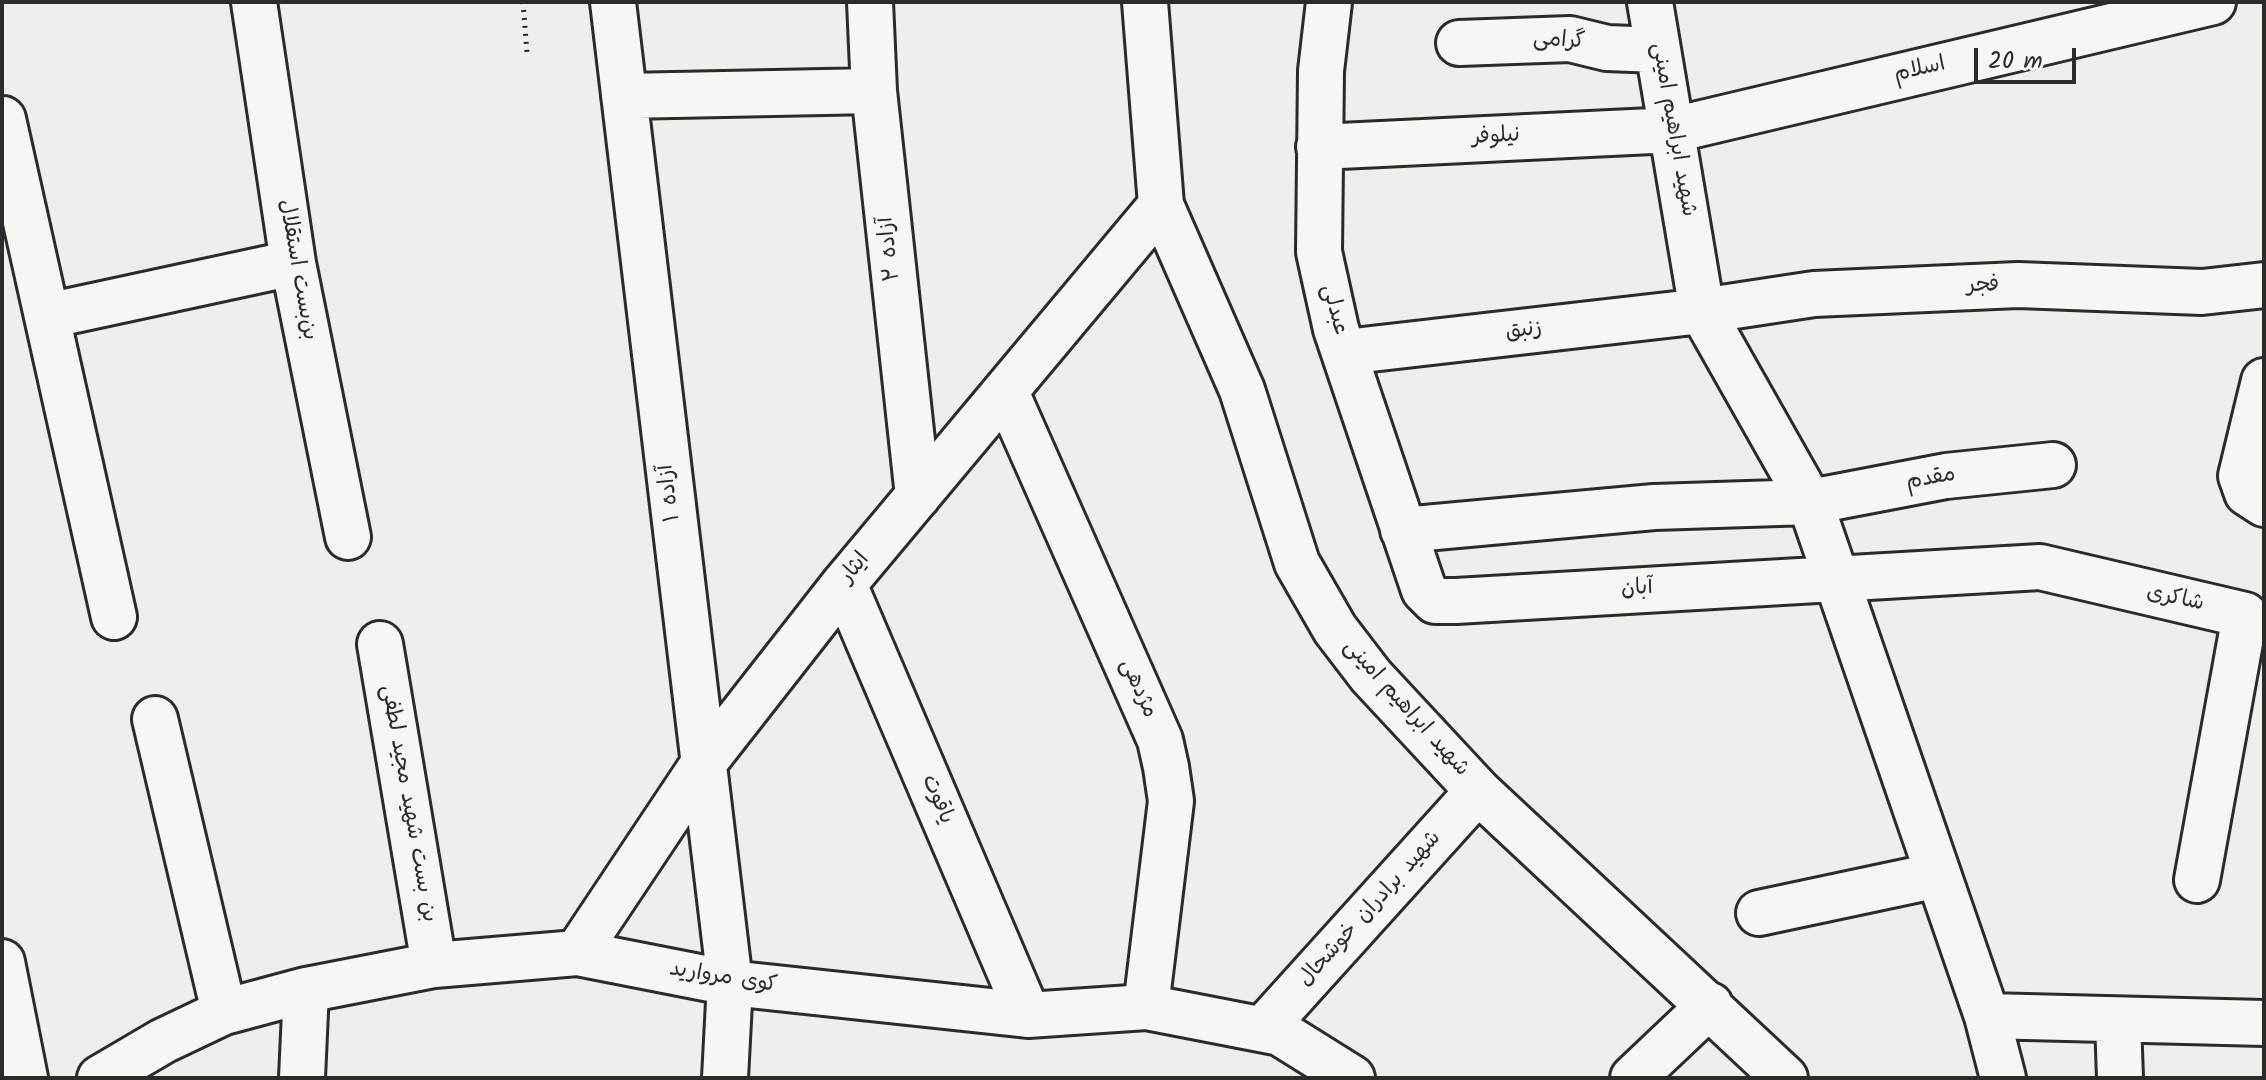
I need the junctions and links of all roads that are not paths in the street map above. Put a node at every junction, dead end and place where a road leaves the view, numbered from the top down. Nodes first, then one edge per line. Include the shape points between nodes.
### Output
1 (254, 2) edge
2 (613, 2) edge
3 (870, 2) edge
4 (1145, 2) edge
5 (1329, 2) edge
6 (1650, 2) edge
7 (2213, 2) edge
8 (1459, 43) dead end
9 (1658, 50) junction
10 (874, 91) junction
11 (624, 96) junction
12 (3, 119) edge
13 (1673, 130) junction
14 (1319, 147) junction
15 (1161, 205) junction
16 (293, 263) junction
17 (2264, 285) edge
18 (1702, 311) junction
19 (47, 316) junction
20 (1345, 352) junction
21 (2264, 381) edge
22 (1006, 392) junction
23 (2053, 465) dead end
24 (918, 496) junction
25 (1810, 502) junction
26 (2264, 504) edge
27 (1403, 530) junction
28 (348, 537) dead end
29 (1838, 578) junction
30 (844, 584) junction
31 (1435, 601) joint
32 (114, 617) dead end
33 (380, 644) dead end
34 (155, 719) dead end
35 (703, 764) junction
36 (1478, 791) junction
37 (1938, 875) junction
38 (2197, 880) dead end
39 (1759, 913) dead end
40 (577, 953) junction
41 (2, 962) edge
42 (434, 965) junction
43 (730, 983) junction
44 (306, 990) junction
45 (1710, 1005) junction
46 (1146, 1007) junction
47 (224, 1012) junction
48 (1028, 1015) junction
49 (1987, 1016) junction
50 (2118, 1021) junction
51 (2264, 1023) edge
52 (1263, 1029) junction
53 (25, 1078) edge
54 (100, 1078) edge
55 (302, 1078) edge
56 (725, 1078) edge
57 (1352, 1078) edge
58 (1633, 1078) edge
59 (1785, 1078) edge
60 (2003, 1078) edge
61 (2120, 1078) edge

1 - 16 street, بن‌بست استقلال
2 - 11 street, آزاده ۱
3 - 10 street, آزاده ۲
4 - 15 street, شهید ابراهیم امینی
5 - 14 street, عبدلی
6 - 9 street, شهید ابراهیم امینی
7 - 13 street, اسلام
8 - 9 street, گرامی via 1570,39 1607,48
9 - 13 street, شهید ابراهیم امینی
10 - 11 street
10 - 24 street, آزاده ۲
11 - 35 street, آزاده ۱
12 - 19 street
13 - 14 street, نیلوفر
13 - 18 street, شهید ابراهیم امینی
14 - 20 street, عبدلی via 1319,252
15 - 22 street, ایثار
15 - 36 street, شهید ابراهیم امینی via 1242,390 1297,563 1335,629 1371,676
16 - 19 street
16 - 28 street, بن‌بست استقلال
17 - 18 street, فجر via 2202,292 2018,285 1830,293
18 - 20 street, زنبق
18 - 25 street, شهید ابراهیم امینی
19 - 32 street
20 - 27 street, عبدلی
21 - 26 street via 2241,476 2247,493
22 - 24 street, ایثار
22 - 46 street, مژدهی via 1160,740 1171,801
23 - 25 street, مقدم via 1946,476
24 - 30 street, ایثار
25 - 27 street, مقدم via 1654,507
25 - 29 street, شهید ابراهیم امینی
27 - 31 street, عبدلی via 1424,590
29 - 31 street, آبان
29 - 37 street, شهید ابراهیم امینی
29 - 38 street, شاکری via 2040,567 2245,615
30 - 35 street, ایثار
30 - 48 street, یاقوت
33 - 42 street, بن بست شهید مجید لطفی
34 - 47 street
35 - 40 street, ایثار
35 - 43 street, آزاده ۱
36 - 45 street, شهید ابراهیم امینی
36 - 52 street, شهید برادران خوشحال
37 - 39 street
37 - 49 street, شهید ابراهیم امینی
40 - 42 street, کوی مروارید
40 - 43 street, کوی مروارید
41 - 53 street
42 - 44 street, کوی مروارید
43 - 48 street, کوی مروارید
43 - 56 street, آزاده ۱
44 - 47 street, کوی مروارید
44 - 55 street
45 - 58 street
45 - 59 street, شهید ابراهیم امینی
46 - 48 street, کوی مروارید
46 - 52 street, کوی مروارید
47 - 54 street, کوی مروارید
49 - 50 street
49 - 60 street, شهید ابراهیم امینی
50 - 51 street
50 - 61 street
52 - 57 street, کوی مروارید via 1280,1033

